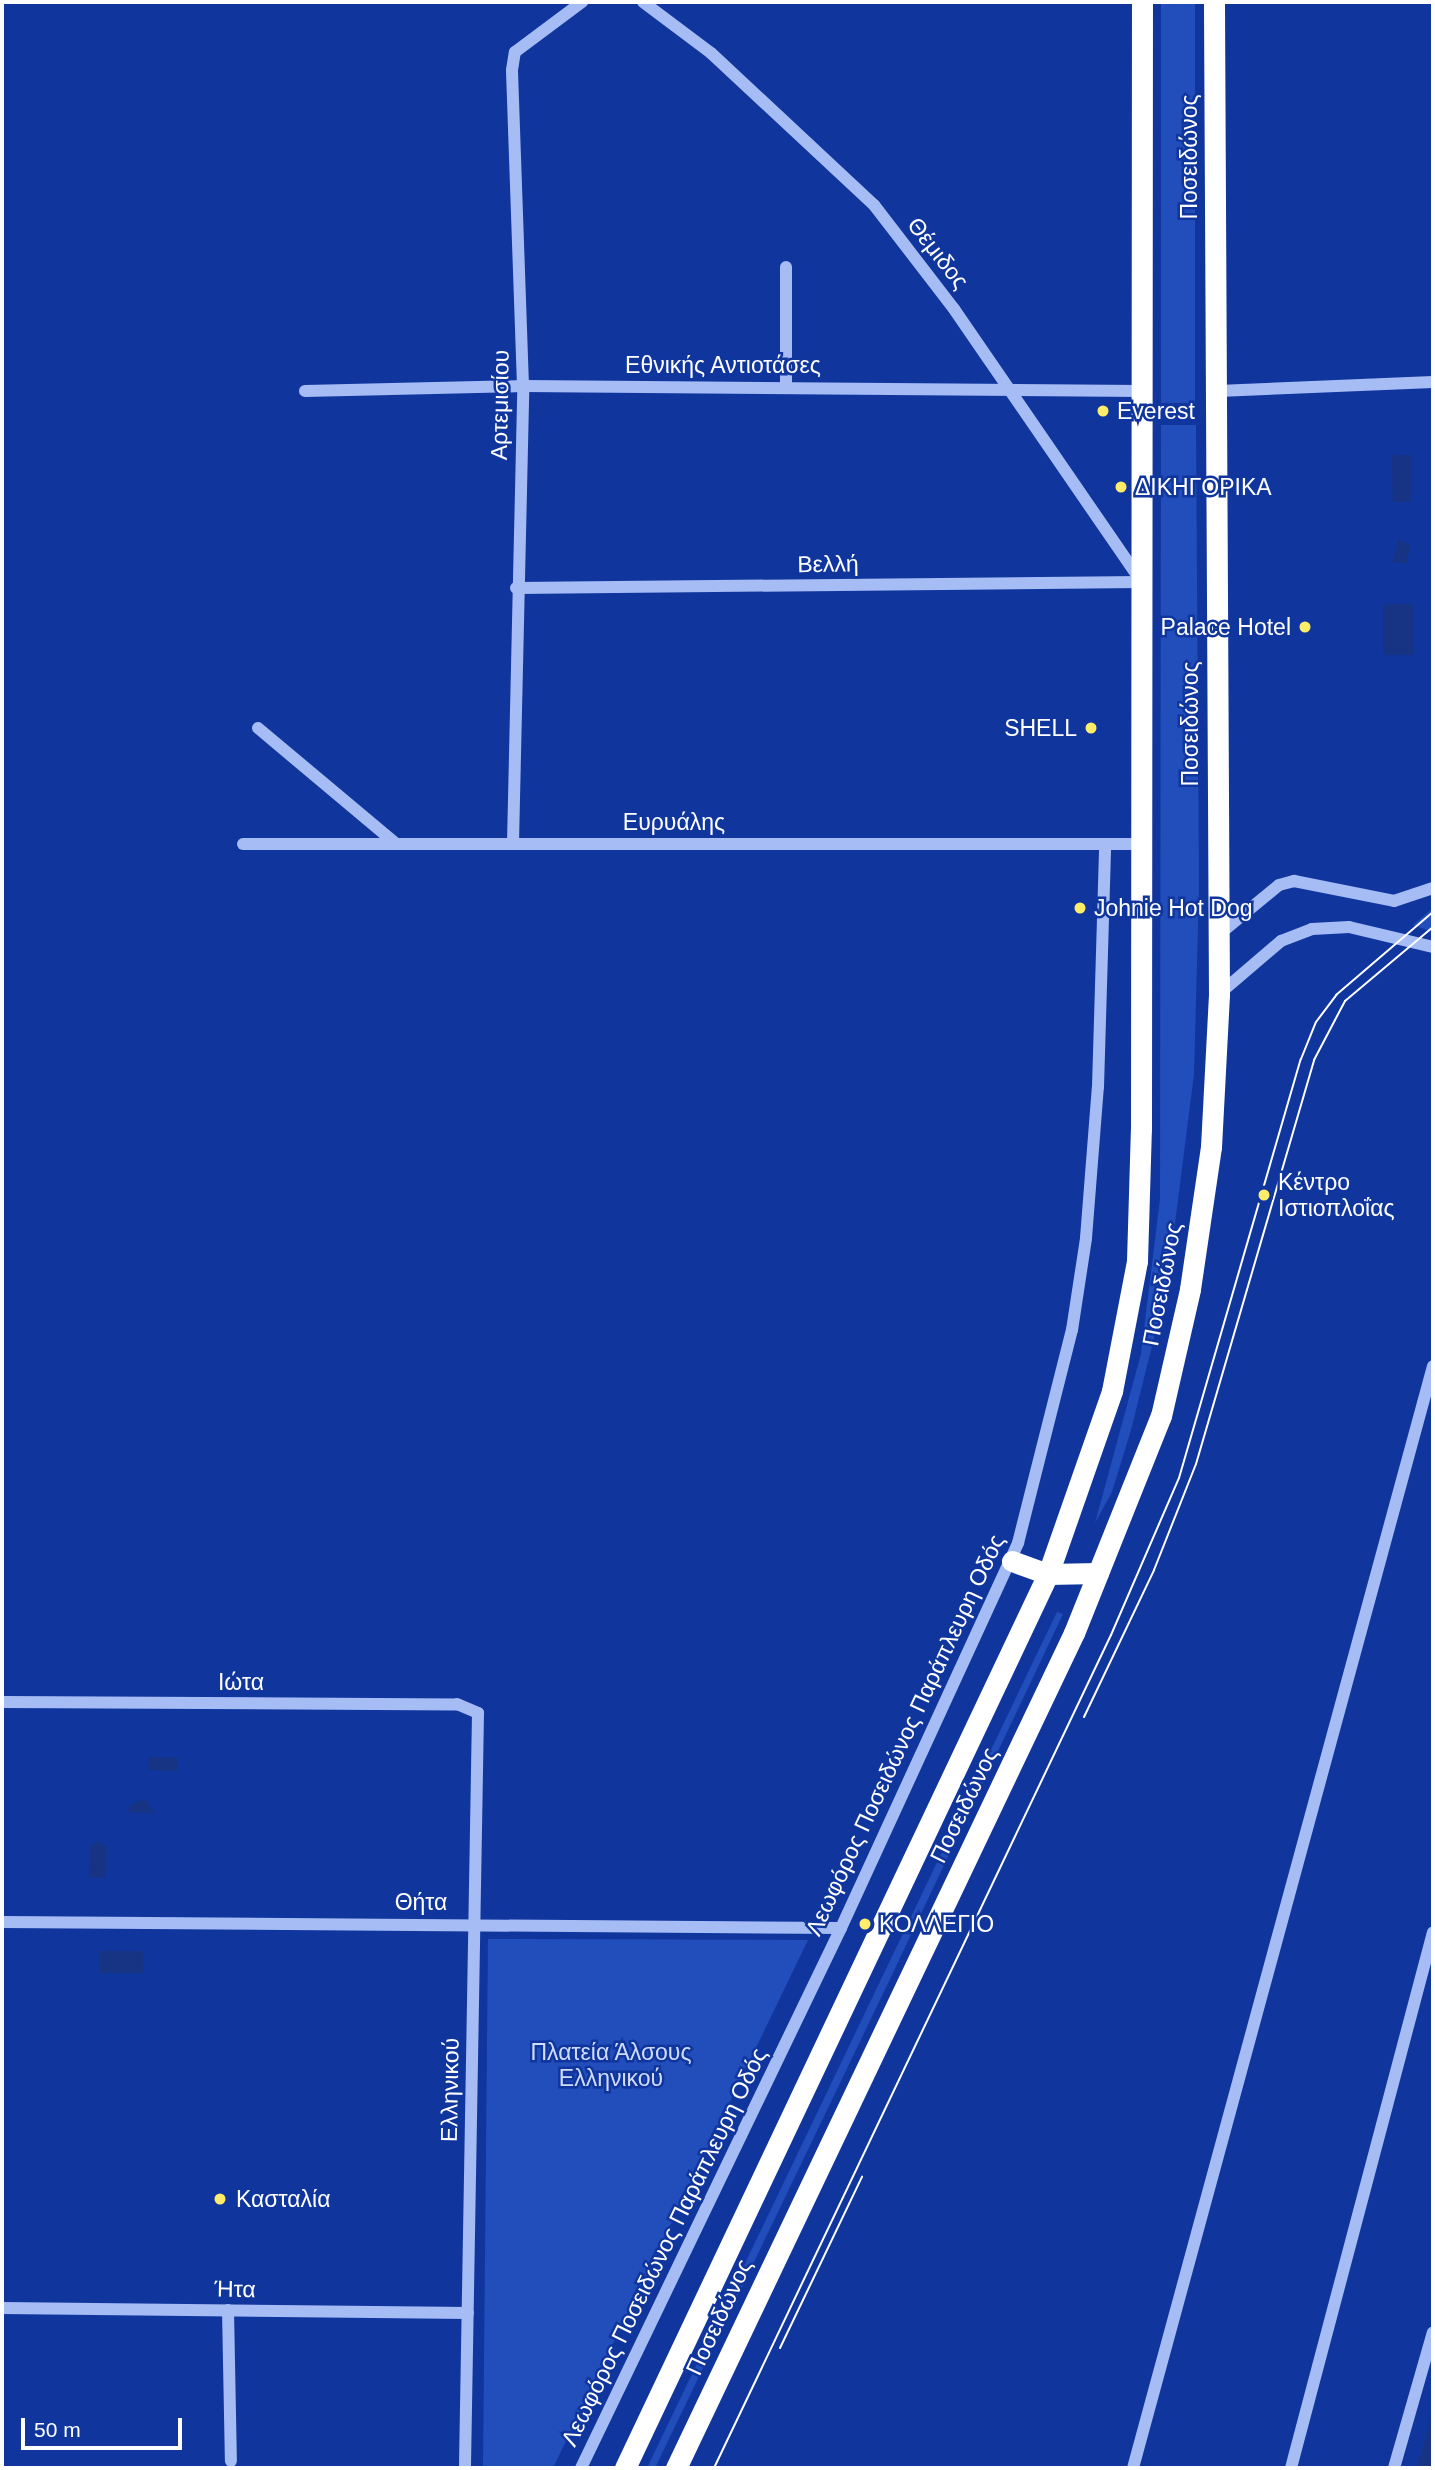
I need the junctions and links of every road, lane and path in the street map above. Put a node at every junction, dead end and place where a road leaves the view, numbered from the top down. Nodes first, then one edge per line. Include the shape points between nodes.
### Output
1 (582, 2) edge
2 (643, 2) edge
3 (1142, 2) edge
4 (1214, 2) edge
5 (786, 267) dead end
6 (1433, 382) edge
7 (523, 386) junction
8 (786, 386) junction
9 (1005, 388) junction
10 (305, 391) dead end
11 (1141, 391) junction
12 (1218, 391) junction
13 (1141, 582) junction
14 (516, 588) junction
15 (258, 728) dead end
16 (513, 843) junction
17 (243, 844) dead end
18 (396, 844) junction
19 (1141, 844) junction
20 (1105, 845) junction
21 (1433, 888) edge
22 (1217, 936) junction
23 (1433, 947) edge
24 (1219, 995) junction
25 (1433, 1366) edge
26 (1012, 1561) junction
27 (1098, 1573) junction
28 (1048, 1574) junction
29 (2, 1702) edge
30 (478, 1713) joint
31 (2, 1922) edge
32 (475, 1923) junction
33 (841, 1928) junction
34 (1433, 1932) edge
35 (2, 2308) edge
36 (228, 2310) junction
37 (468, 2313) junction
38 (1433, 2332) edge
39 (231, 2461) dead end
40 (465, 2468) edge
41 (581, 2468) edge
42 (625, 2468) edge
43 (676, 2468) edge
44 (1133, 2468) edge
45 (1291, 2468) edge
46 (1394, 2468) edge

1 - 7 street, Αρτεμισίου via 515,52
2 - 9 street, Θέμιδος via 712,53 874,205 954,309
3 - 11 highway, Ποσειδώνος
4 - 12 highway, Ποσειδώνος
5 - 8 street
6 - 12 street
7 - 8 street, Εθνικής Αντιοτάσες
7 - 10 street, Εθνικής Αντιοτάσες
7 - 14 street, Αρτεμισίου
8 - 9 street, Εθνικής Αντιοτάσες
9 - 11 street, Εθνικής Αντιοτάσες
9 - 13 street, Θέμιδος
11 - 13 highway, Ποσειδώνος
12 - 22 highway, Ποσειδώνος
13 - 14 street, Βελλή
13 - 19 highway, Ποσειδώνος
14 - 16 street, Αρτεμισίου
15 - 18 street
16 - 18 street, Ευρυάλης
16 - 20 street, Ευρυάλης
17 - 18 street, Ευρυάλης
19 - 20 street, Ευρυάλης
19 - 28 highway, Ποσειδώνος via 1137,1261 1112,1391
20 - 26 street, Λεωφόρος Ποσειδώνος Παράπλευρη Οδός via 1098,1087 1086,1238 1072,1330
21 - 22 street via 1394,901 1294,881 1279,885
22 - 24 highway, Ποσειδώνος
23 - 24 street via 1349,927 1312,929 1281,941
24 - 27 highway, Ποσειδώνος via 1211,1147 1190,1289 1161,1416
25 - 44 street
26 - 28 highway
26 - 33 street, Λεωφόρος Ποσειδώνος Παράπλευρη Οδός
27 - 28 highway
27 - 43 highway, Ποσειδώνος via 1049,1690
28 - 42 highway, Ποσειδώνος
29 - 30 street, Ιώτα via 457,1704
30 - 32 street, Ελληνικού
31 - 32 street, Θήτα
32 - 33 street, Θήτα
32 - 37 street, Ελληνικού
33 - 41 street, Λεωφόρος Ποσειδώνος Παράπλευρη Οδός
34 - 45 street
35 - 36 street, Ήτα
36 - 37 street, Ήτα
36 - 39 street
37 - 40 street, Ελληνικού
38 - 46 street

